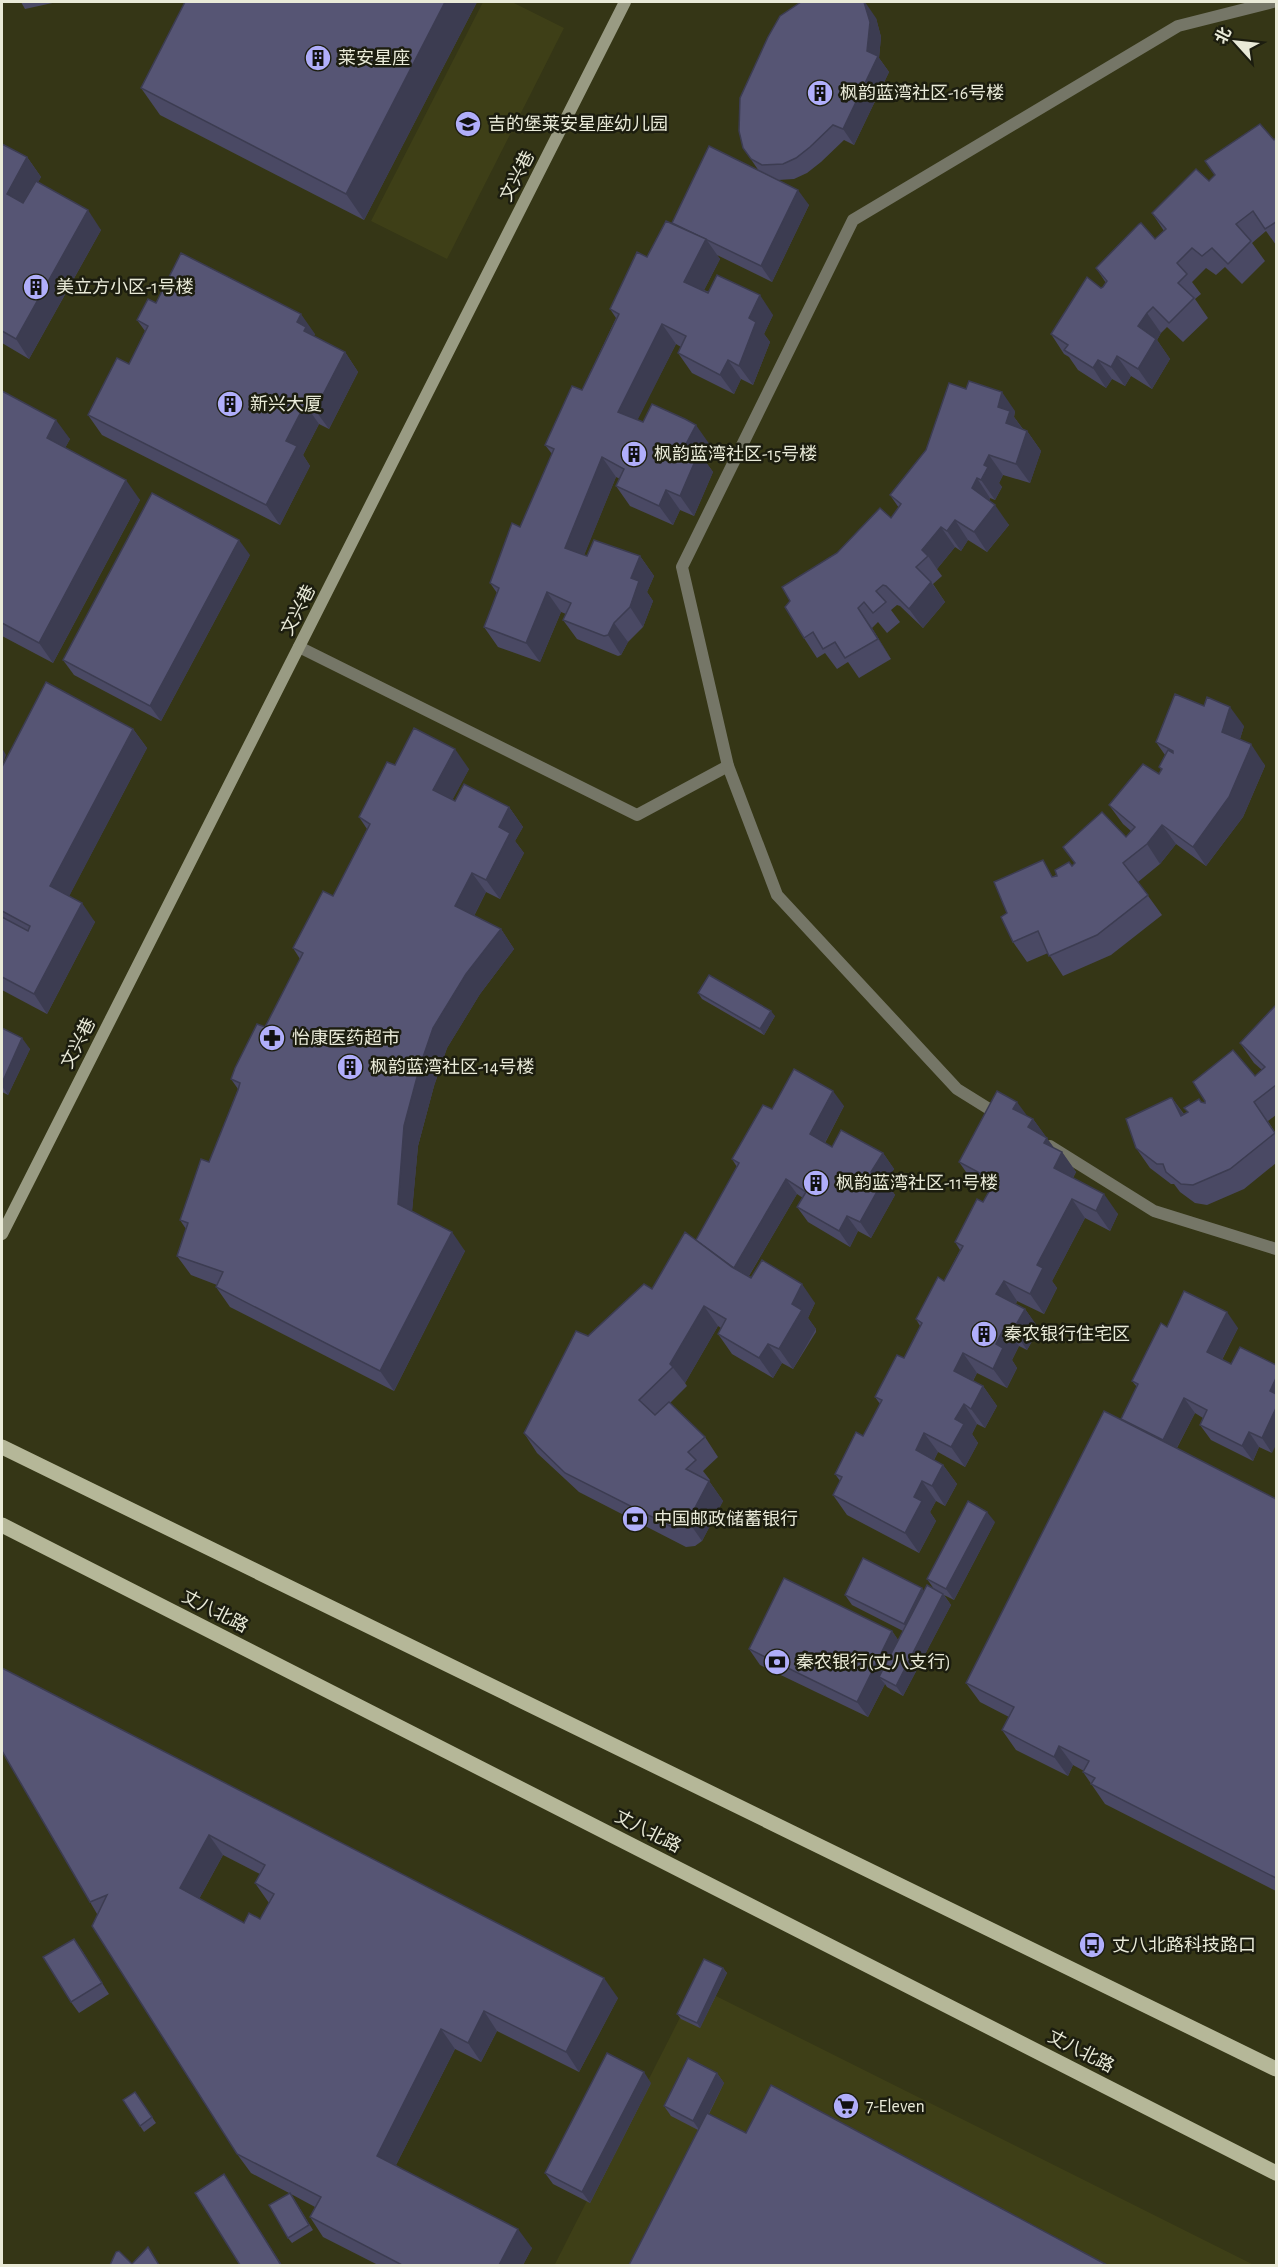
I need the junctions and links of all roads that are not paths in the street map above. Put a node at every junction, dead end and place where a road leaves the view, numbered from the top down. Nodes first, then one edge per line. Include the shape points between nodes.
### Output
1 (626, 2) edge
2 (1273, 2) edge
3 (299, 646) junction
4 (728, 766) junction
5 (1016, 1125) edge
6 (1036, 1138) edge
7 (2, 1234) edge
8 (1276, 1249) edge
9 (2, 1447) edge
10 (2, 1525) edge
11 (1276, 2069) edge
12 (1276, 2173) edge

1 - 3 street, 文兴巷
2 - 4 street via 1178,26 853,220 682,567
3 - 4 street via 637,815
3 - 7 street, 文兴巷
4 - 5 street via 777,895 957,1089
6 - 8 street via 1154,1211
9 - 11 main road
10 - 12 main road, 丈八北路

